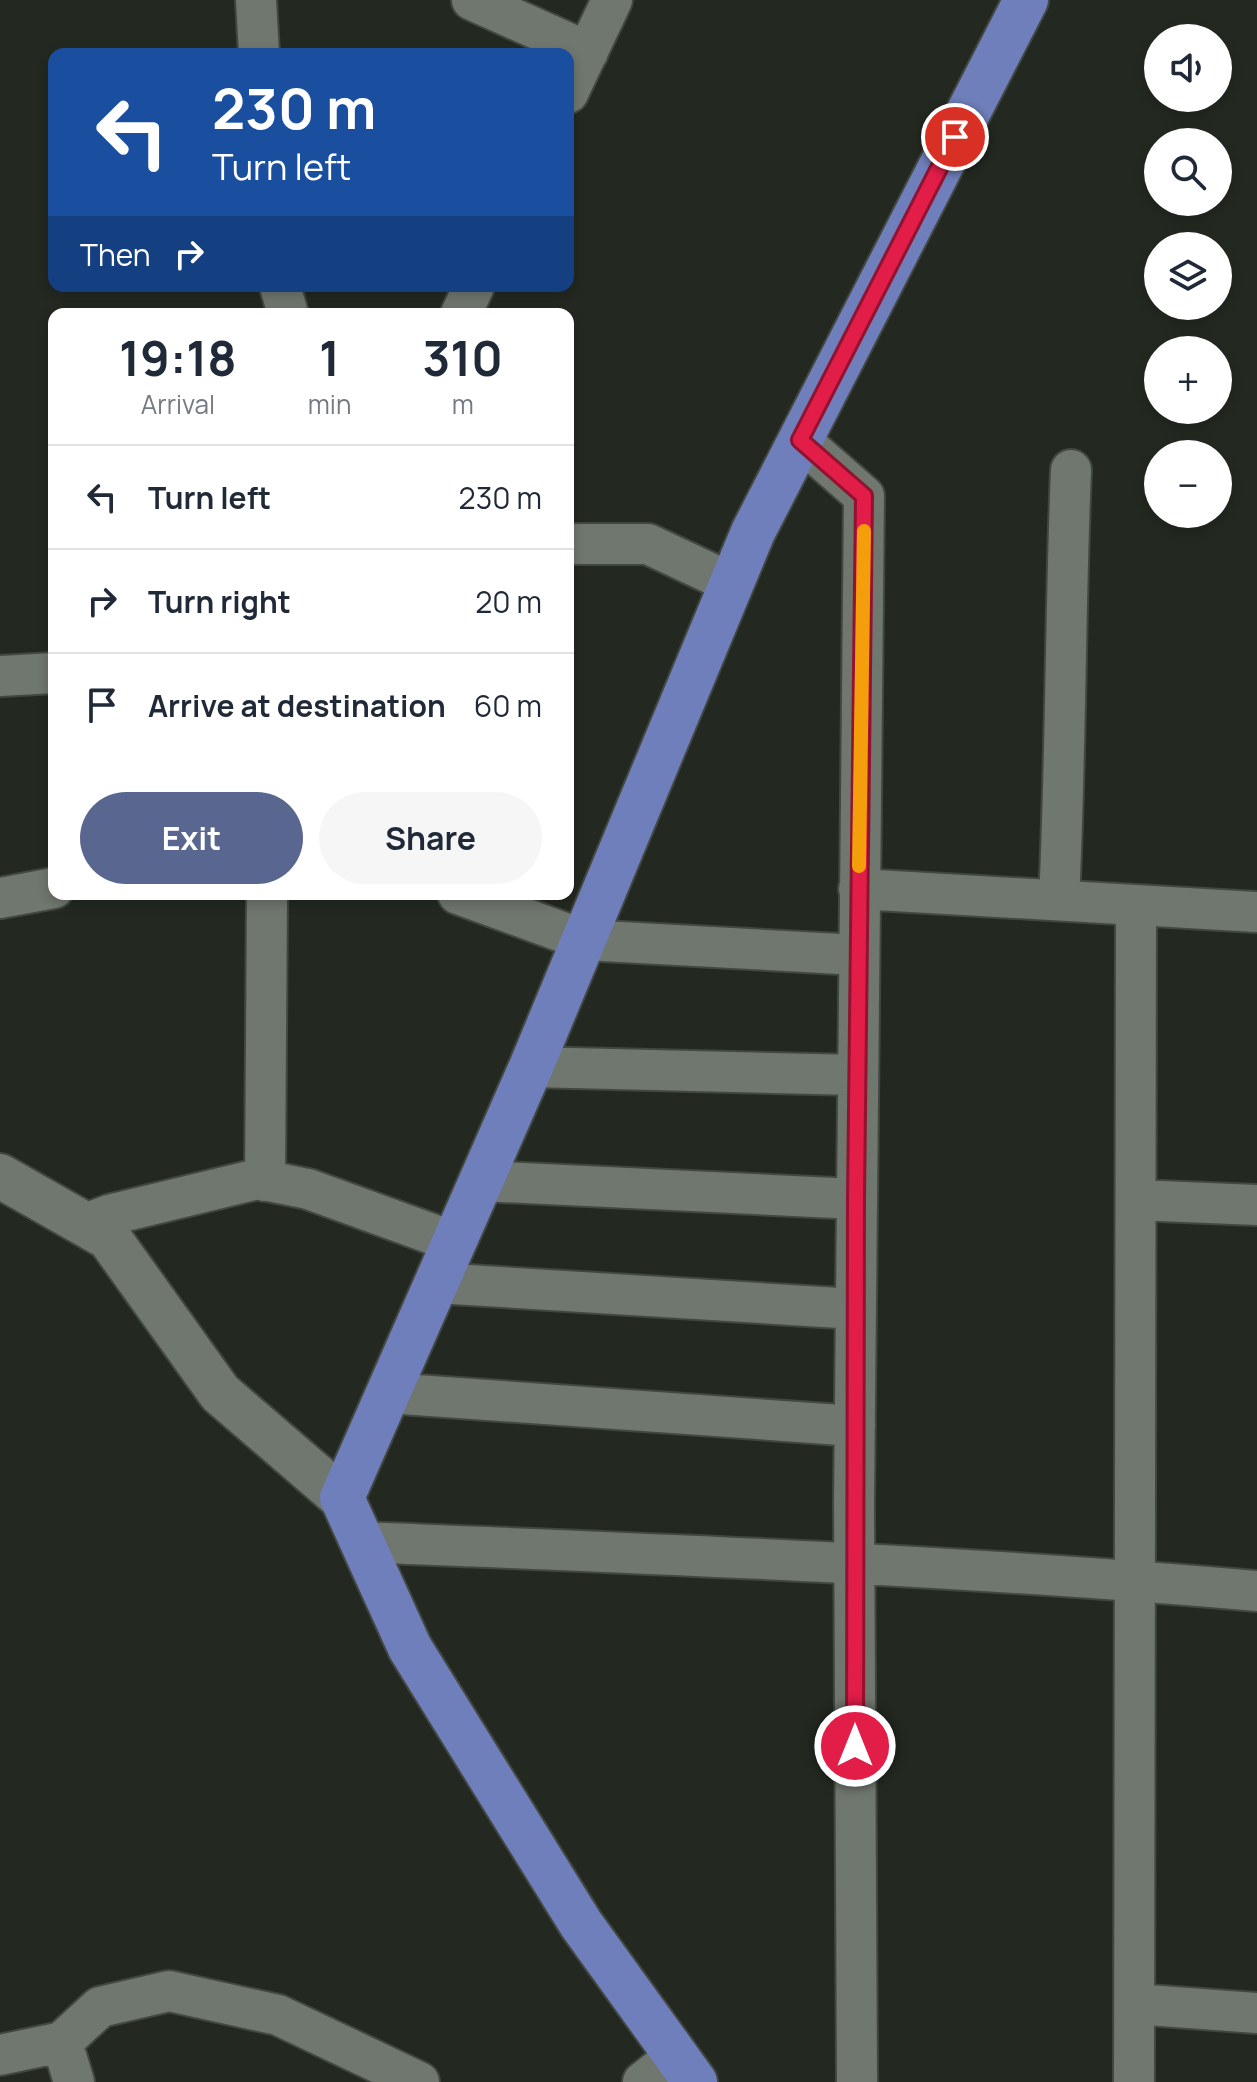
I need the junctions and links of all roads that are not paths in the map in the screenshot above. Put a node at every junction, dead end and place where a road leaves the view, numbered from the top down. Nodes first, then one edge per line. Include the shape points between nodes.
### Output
1 (256, 0) edge
2 (472, 0) edge
3 (612, 0) edge
4 (1026, 0) edge
5 (259, 48) edge
6 (588, 52) junction
7 (574, 81) edge
8 (800, 440) junction
9 (1071, 470) dead end
10 (574, 544) edge
11 (731, 583) junction
12 (48, 673) edge
13 (0, 676) edge
14 (48, 889) edge
15 (859, 889) junction
16 (0, 898) edge
17 (267, 900) edge
18 (474, 900) edge
19 (1059, 900) junction
20 (1136, 905) junction
21 (1257, 912) edge
22 (584, 940) junction
23 (859, 955) junction
24 (531, 1067) junction
25 (857, 1075) junction
26 (0, 1176) edge
27 (265, 1181) junction
28 (481, 1181) junction
29 (856, 1199) junction
30 (1136, 1200) junction
31 (1257, 1205) edge
32 (85, 1224) junction
33 (454, 1242) junction
34 (436, 1283) junction
35 (856, 1309) junction
36 (388, 1393) junction
37 (855, 1426) junction
38 (342, 1498) junction
39 (361, 1542) junction
40 (854, 1562) junction
41 (1134, 1580) junction
42 (1257, 1591) edge
43 (1134, 2004) junction
44 (1257, 2013) edge
45 (62, 2042) junction
46 (0, 2055) edge
47 (671, 2073) edge
48 (74, 2082) edge
49 (419, 2082) edge
50 (857, 2082) edge
51 (1134, 2082) edge

1 - 5 street
2 - 6 street
3 - 6 street
4 - 8 main road
6 - 7 street
8 - 11 main road
8 - 15 street via 864,496
9 - 19 street
10 - 11 street via 648,544
11 - 22 main road
12 - 13 street
14 - 16 street
15 - 19 street
15 - 23 street
17 - 27 street
18 - 22 street
19 - 20 street
20 - 21 street
20 - 30 street
22 - 23 street
22 - 24 main road
23 - 25 street
24 - 25 street
24 - 28 main road
25 - 29 street
26 - 32 street
27 - 32 street
27 - 33 street via 308,1189
28 - 29 street
28 - 33 main road
29 - 35 street
30 - 31 street
30 - 41 street
32 - 38 street via 109,1238 220,1393
33 - 34 main road
34 - 35 street
34 - 36 main road
35 - 37 street
36 - 37 street
36 - 38 main road
37 - 40 street
38 - 39 main road
39 - 40 street
39 - 47 main road via 410,1648
40 - 41 street
40 - 50 street
41 - 42 street
41 - 43 street
43 - 44 street
43 - 51 street
45 - 46 street
45 - 48 street
45 - 49 street via 100,2007 169,1991 278,2015

